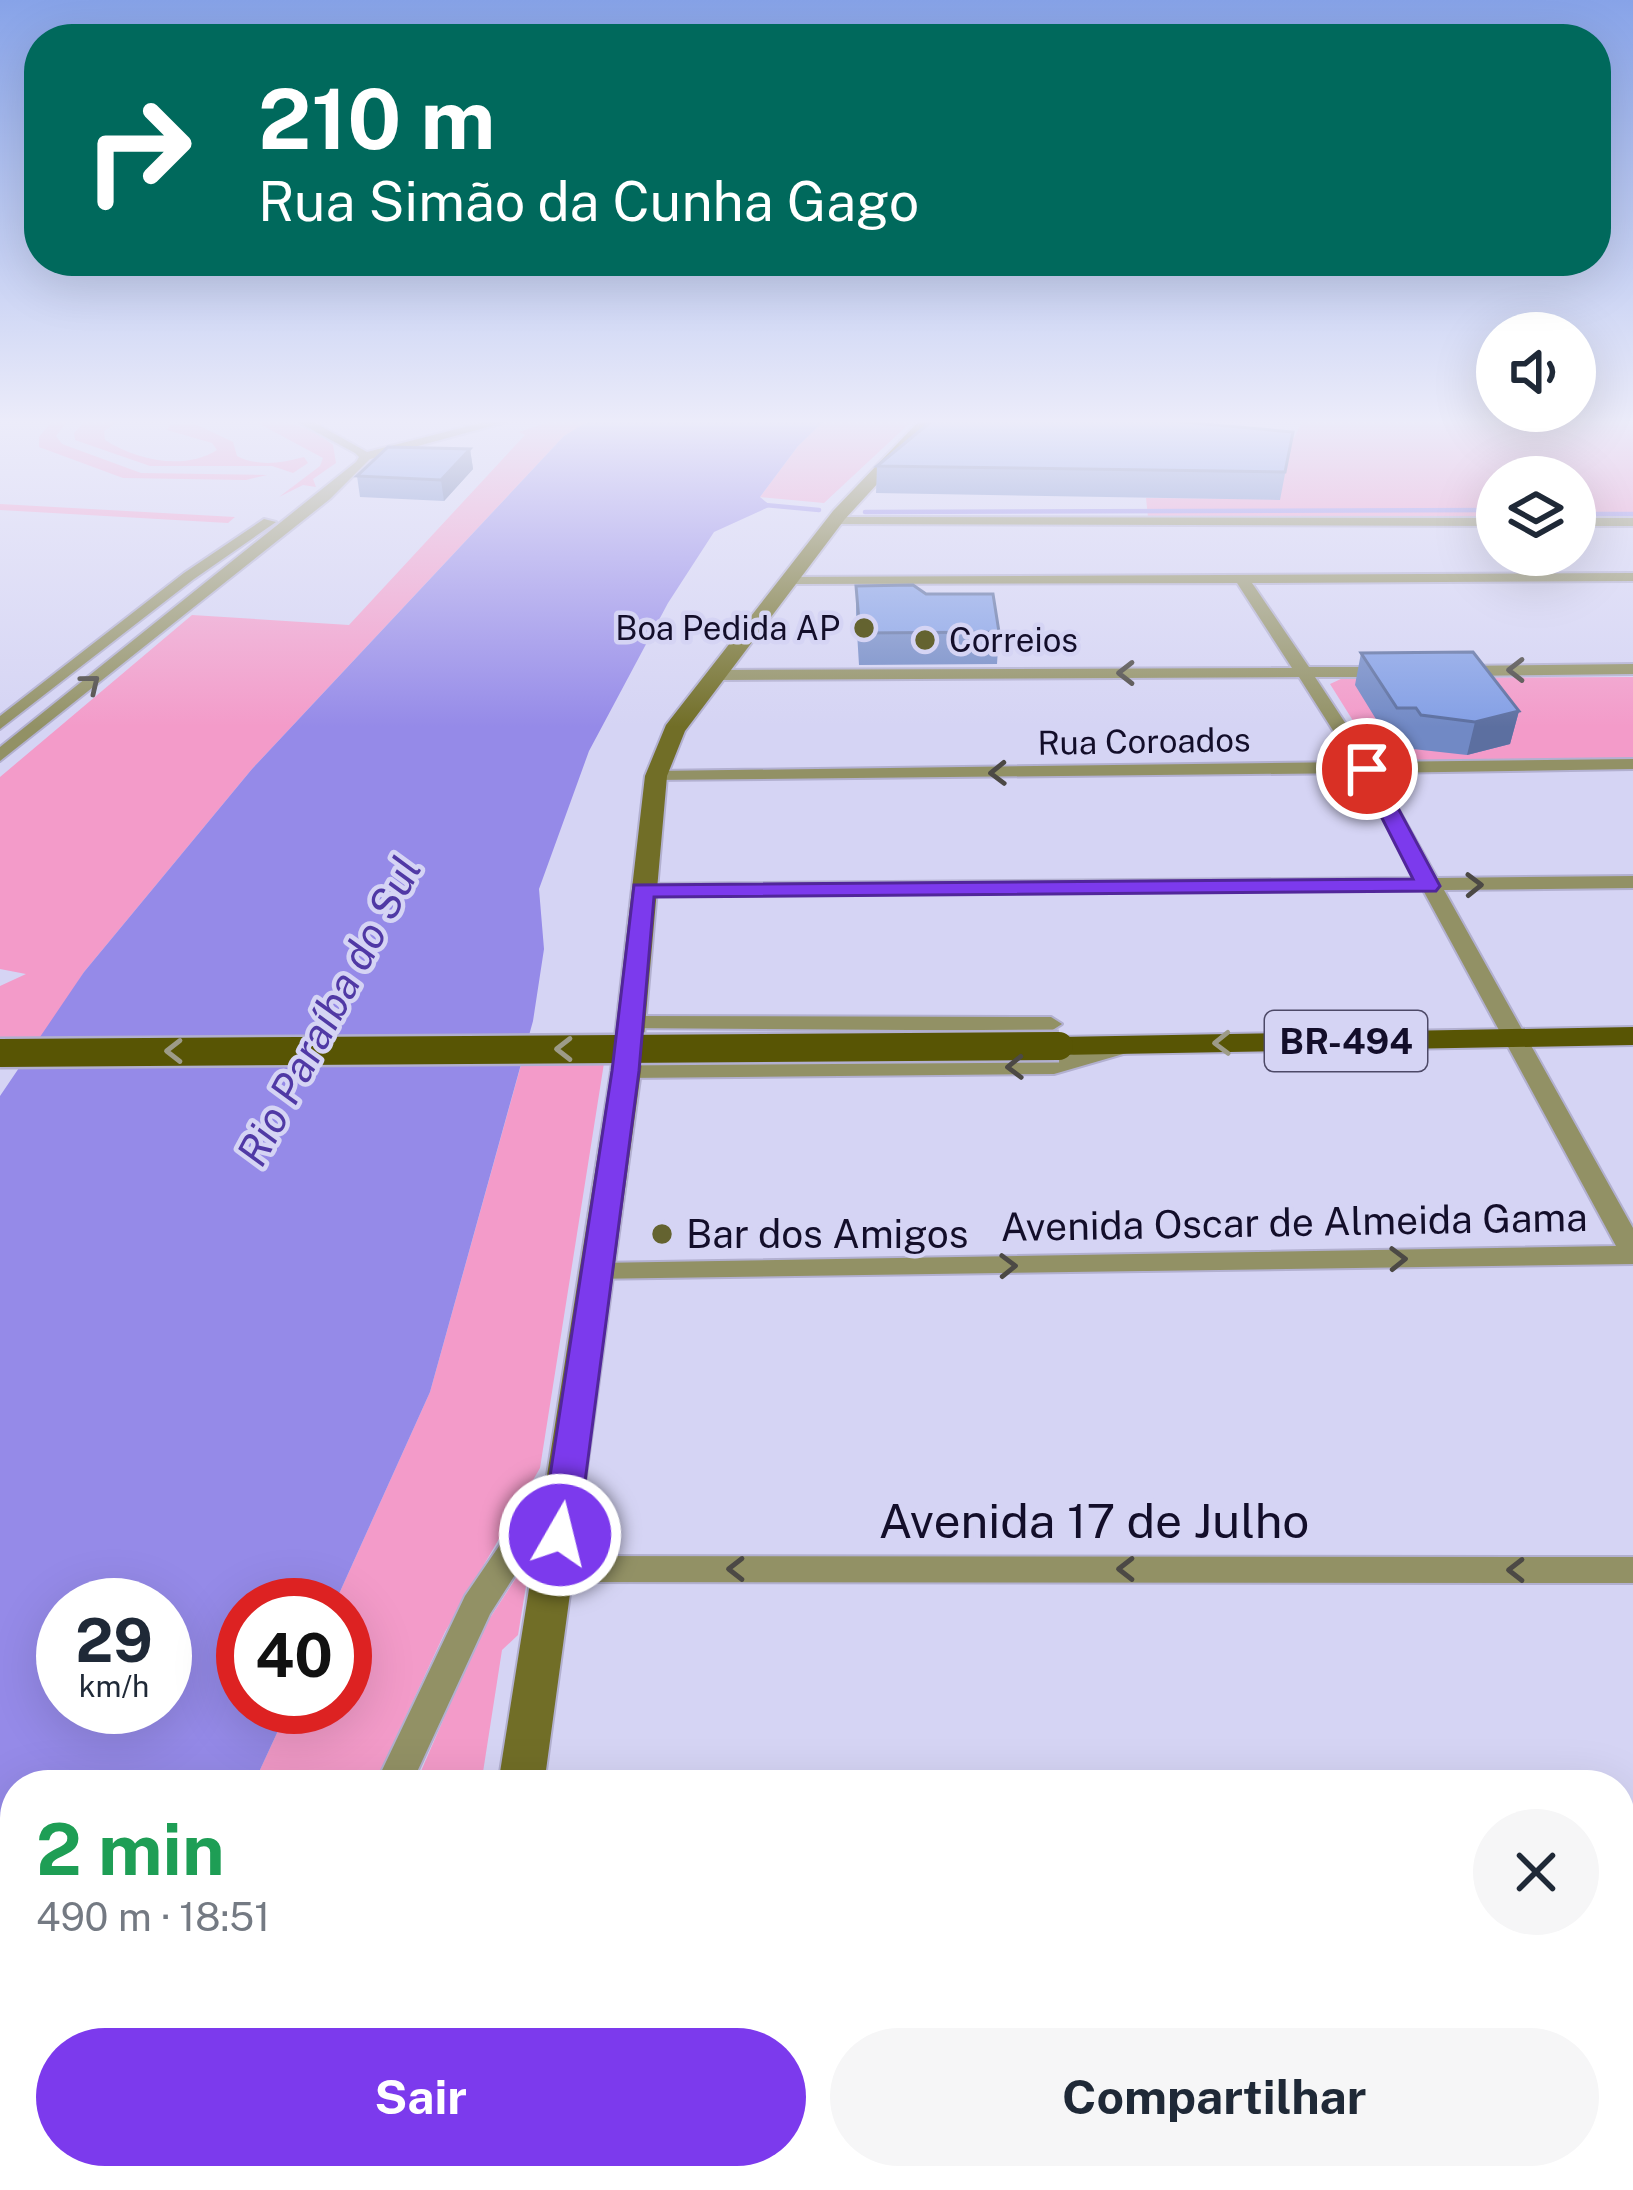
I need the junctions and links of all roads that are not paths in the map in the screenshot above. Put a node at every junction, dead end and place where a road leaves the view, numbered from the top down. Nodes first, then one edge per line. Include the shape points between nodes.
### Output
1 (270, 522) edge
2 (292, 522) edge
3 (835, 522) edge
4 (1241, 577) junction
5 (1609, 578) junction
6 (1633, 578) edge
7 (793, 580) junction
8 (1633, 600) edge
9 (1633, 670) edge
10 (1420, 671) edge
11 (1444, 671) edge
12 (1302, 672) junction
13 (719, 675) junction
14 (0, 724) edge
15 (0, 756) edge
16 (1633, 764) edge
17 (1367, 769) junction
18 (656, 776) junction
19 (1633, 882) edge
20 (1428, 886) junction
21 (643, 890) junction
22 (630, 1023) junction
23 (1055, 1035) junction
24 (1633, 1036) edge
25 (1512, 1038) junction
26 (1129, 1045) junction
27 (0, 1053) edge
28 (626, 1071) junction
29 (1633, 1254) edge
30 (597, 1272) junction
31 (569, 1468) junction
32 (555, 1569) junction
33 (1633, 1570) edge
34 (400, 1770) edge
35 (523, 1770) edge

1 - 14 street
15 -> 2 street
3 - 7 street
4 - 5 street
4 - 7 street
4 - 12 street
5 - 6 street
5 - 8 street
7 - 13 street
9 -> 11 street
10 - 12 street
12 -> 13 street
12 - 17 street
13 - 18 street via 674,730
16 - 17 street, Rua Coroados
17 -> 18 street, Rua Coroados
17 - 20 street
18 - 21 street
20 -> 19 street
20 - 21 street
20 - 25 street
21 - 22 street
22 - 23 street
22 - 28 street
23 - 26 main road, BR-494
23 -> 27 main road, bridge
24 - 25 main road, BR-494
25 -> 26 main road, BR-494
25 - 29 street
26 -> 28 street via 1054,1067
28 - 30 street
30 -> 29 street, Avenida Oscar de Almeida Gama
30 - 31 street
31 - 32 street
31 - 34 street via 477,1606
33 -> 32 street, Avenida 17 de Julho
32 - 35 street

